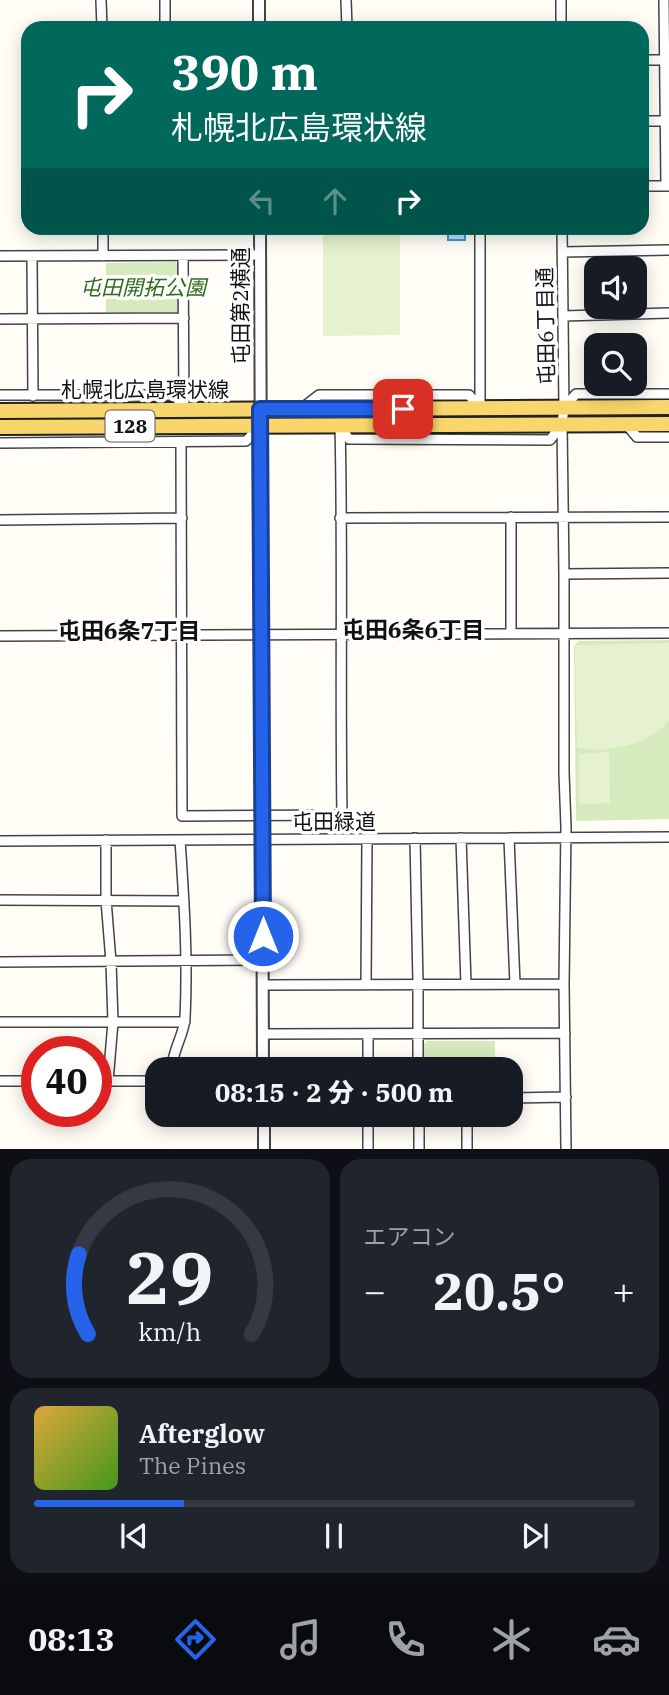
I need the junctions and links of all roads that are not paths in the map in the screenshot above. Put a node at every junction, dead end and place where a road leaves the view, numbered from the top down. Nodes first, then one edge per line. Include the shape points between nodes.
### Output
1 (101, 0) edge
2 (165, 0) edge
3 (258, 0) edge
4 (346, 0) edge
5 (562, 0) edge
6 (664, 0) edge
7 (102, 21) edge
8 (165, 21) edge
9 (259, 21) edge
10 (347, 21) edge
11 (561, 21) edge
12 (649, 60) edge
13 (664, 60) junction
14 (649, 121) edge
15 (664, 121) junction
16 (649, 186) edge
17 (667, 186) edge
18 (103, 235) edge
19 (260, 235) edge
20 (480, 235) edge
21 (562, 235) edge
22 (669, 250) edge
23 (562, 251) junction
24 (260, 255) junction
25 (0, 256) edge
26 (32, 256) junction
27 (103, 256) junction
28 (183, 256) junction
29 (669, 313) edge
30 (563, 316) junction
31 (0, 318) edge
32 (32, 318) junction
33 (184, 318) junction
34 (669, 394) edge
35 (0, 396) edge
36 (33, 396) junction
37 (669, 407) edge
38 (480, 408) junction
39 (564, 408) junction
40 (260, 409) junction
41 (184, 410) junction
42 (0, 411) edge
43 (562, 424) junction
44 (626, 424) junction
45 (669, 424) edge
46 (340, 425) junction
47 (260, 426) junction
48 (0, 427) edge
49 (669, 438) edge
50 (181, 442) junction
51 (0, 443) edge
52 (511, 517) junction
53 (669, 517) edge
54 (340, 518) junction
55 (563, 518) junction
56 (182, 519) junction
57 (0, 520) edge
58 (669, 573) edge
59 (564, 574) junction
60 (511, 633) junction
61 (564, 633) junction
62 (669, 633) edge
63 (342, 634) junction
64 (182, 635) junction
65 (262, 635) junction
66 (0, 636) edge
67 (263, 816) junction
68 (669, 837) edge
69 (415, 838) junction
70 (461, 838) junction
71 (509, 838) junction
72 (263, 839) junction
73 (366, 839) junction
74 (566, 839) junction
75 (106, 840) junction
76 (180, 840) junction
77 (0, 841) edge
78 (0, 900) edge
79 (106, 900) junction
80 (184, 901) junction
81 (263, 960) junction
82 (0, 962) edge
83 (111, 962) junction
84 (186, 962) junction
85 (366, 984) junction
86 (418, 984) junction
87 (466, 984) junction
88 (515, 984) junction
89 (564, 984) junction
90 (263, 985) junction
91 (0, 1022) edge
92 (113, 1022) junction
93 (185, 1022) junction
94 (565, 1033) junction
95 (263, 1034) junction
96 (417, 1034) junction
97 (368, 1035) junction
98 (112, 1036) edge
99 (172, 1057) edge
100 (263, 1057) edge
101 (368, 1057) edge
102 (418, 1057) edge
103 (0, 1081) edge
104 (21, 1081) edge
105 (112, 1081) edge
106 (145, 1081) edge
107 (566, 1097) junction
108 (523, 1098) edge
109 (264, 1127) edge
110 (368, 1127) edge
111 (419, 1127) edge
112 (467, 1127) edge
113 (264, 1149) edge
114 (368, 1149) edge
115 (419, 1149) edge
116 (467, 1149) edge
117 (566, 1149) edge

1 - 7 street
2 - 8 street
3 - 9 street
4 - 10 street
5 - 11 street
6 - 13 street
12 - 13 street
13 - 15 street
14 - 15 street
15 - 17 street
16 - 17 street
18 - 27 street
19 - 24 street, 屯田第2横通
20 - 38 street
21 - 23 street, 屯田6丁目通
22 - 23 street
23 - 30 street, 屯田6丁目通
24 - 28 street
24 - 40 street, 屯田第2横通
25 - 26 street
26 - 27 street
26 - 32 street
27 - 28 street
28 - 33 street
29 - 30 street
30 - 39 street, 屯田6丁目通
31 - 32 street
32 - 33 street
32 - 36 street
33 - 41 street
34 - 39 street via 576,394
35 - 36 street
36 - 41 street via 175,395
37 - 39 main road, 札幌北広島環状線 / 128
38 - 39 main road, 札幌北広島環状線 / 128
38 - 40 main road, 札幌北広島環状線 / 128
39 - 43 street, 屯田6丁目通
40 - 41 main road, 札幌北広島環状線 / 128
40 - 47 street, 屯田第2横通
41 - 42 main road, 札幌北広島環状線 / 128
43 - 44 main road, 札幌北広島環状線 / 128
43 - 46 main road, 札幌北広島環状線 / 128
43 - 55 street, 屯田6丁目通
44 - 45 main road, 札幌北広島環状線 / 128
44 - 49 street via 637,438
46 - 47 main road, 札幌北広島環状線 / 128
46 - 54 street
47 - 48 main road, 札幌北広島環状線 / 128
47 - 50 street via 246,441
47 - 65 street, 屯田第2横通
50 - 51 street
50 - 56 street
52 - 54 street
52 - 55 street
52 - 60 street
53 - 55 street
54 - 63 street
55 - 59 street, 屯田6丁目通
56 - 57 street
56 - 64 street
58 - 59 street
59 - 61 street, 屯田6丁目通
60 - 61 street
60 - 63 street
61 - 62 street
61 - 74 street, 屯田6丁目通
63 - 65 street
63 - 67 street via 342,815
64 - 65 street
64 - 66 street
64 - 67 street via 182,816
65 - 67 street, 屯田第2横通
67 - 72 street, 屯田第2横通
68 - 74 street, 屯田緑道
69 - 70 street, 屯田緑道
69 - 73 street, 屯田緑道
69 - 86 street
70 - 71 street, 屯田緑道
70 - 87 street
71 - 74 street, 屯田緑道
71 - 88 street
72 - 73 street, 屯田緑道
72 - 76 street, 屯田緑道
72 - 81 street, 屯田第2横通
73 - 85 street
74 - 89 street, 屯田6丁目通
75 - 76 street, 屯田緑道
75 - 77 street, 屯田緑道
75 - 79 street
76 - 80 street
78 - 79 street
79 - 80 street
79 - 83 street
80 - 84 street
81 - 84 street
81 - 90 street, 屯田第2横通
82 - 83 street
83 - 84 street
83 - 92 street
84 - 93 street
85 - 86 street
85 - 90 street
86 - 87 street
86 - 96 street
87 - 88 street
88 - 89 street
89 - 94 street, 屯田6丁目通
90 - 95 street, 屯田第2横通
91 - 92 street
92 - 93 street
92 - 98 street
93 - 99 street
94 - 96 street
94 - 107 street, 屯田6丁目通
95 - 97 street
95 - 100 street, 屯田第2横通
96 - 97 street
96 - 102 street
97 - 101 street
103 - 104 street
105 - 106 street
107 - 108 street
107 - 117 street, 屯田6丁目通
109 - 113 street
110 - 114 street
111 - 115 street
112 - 116 street

